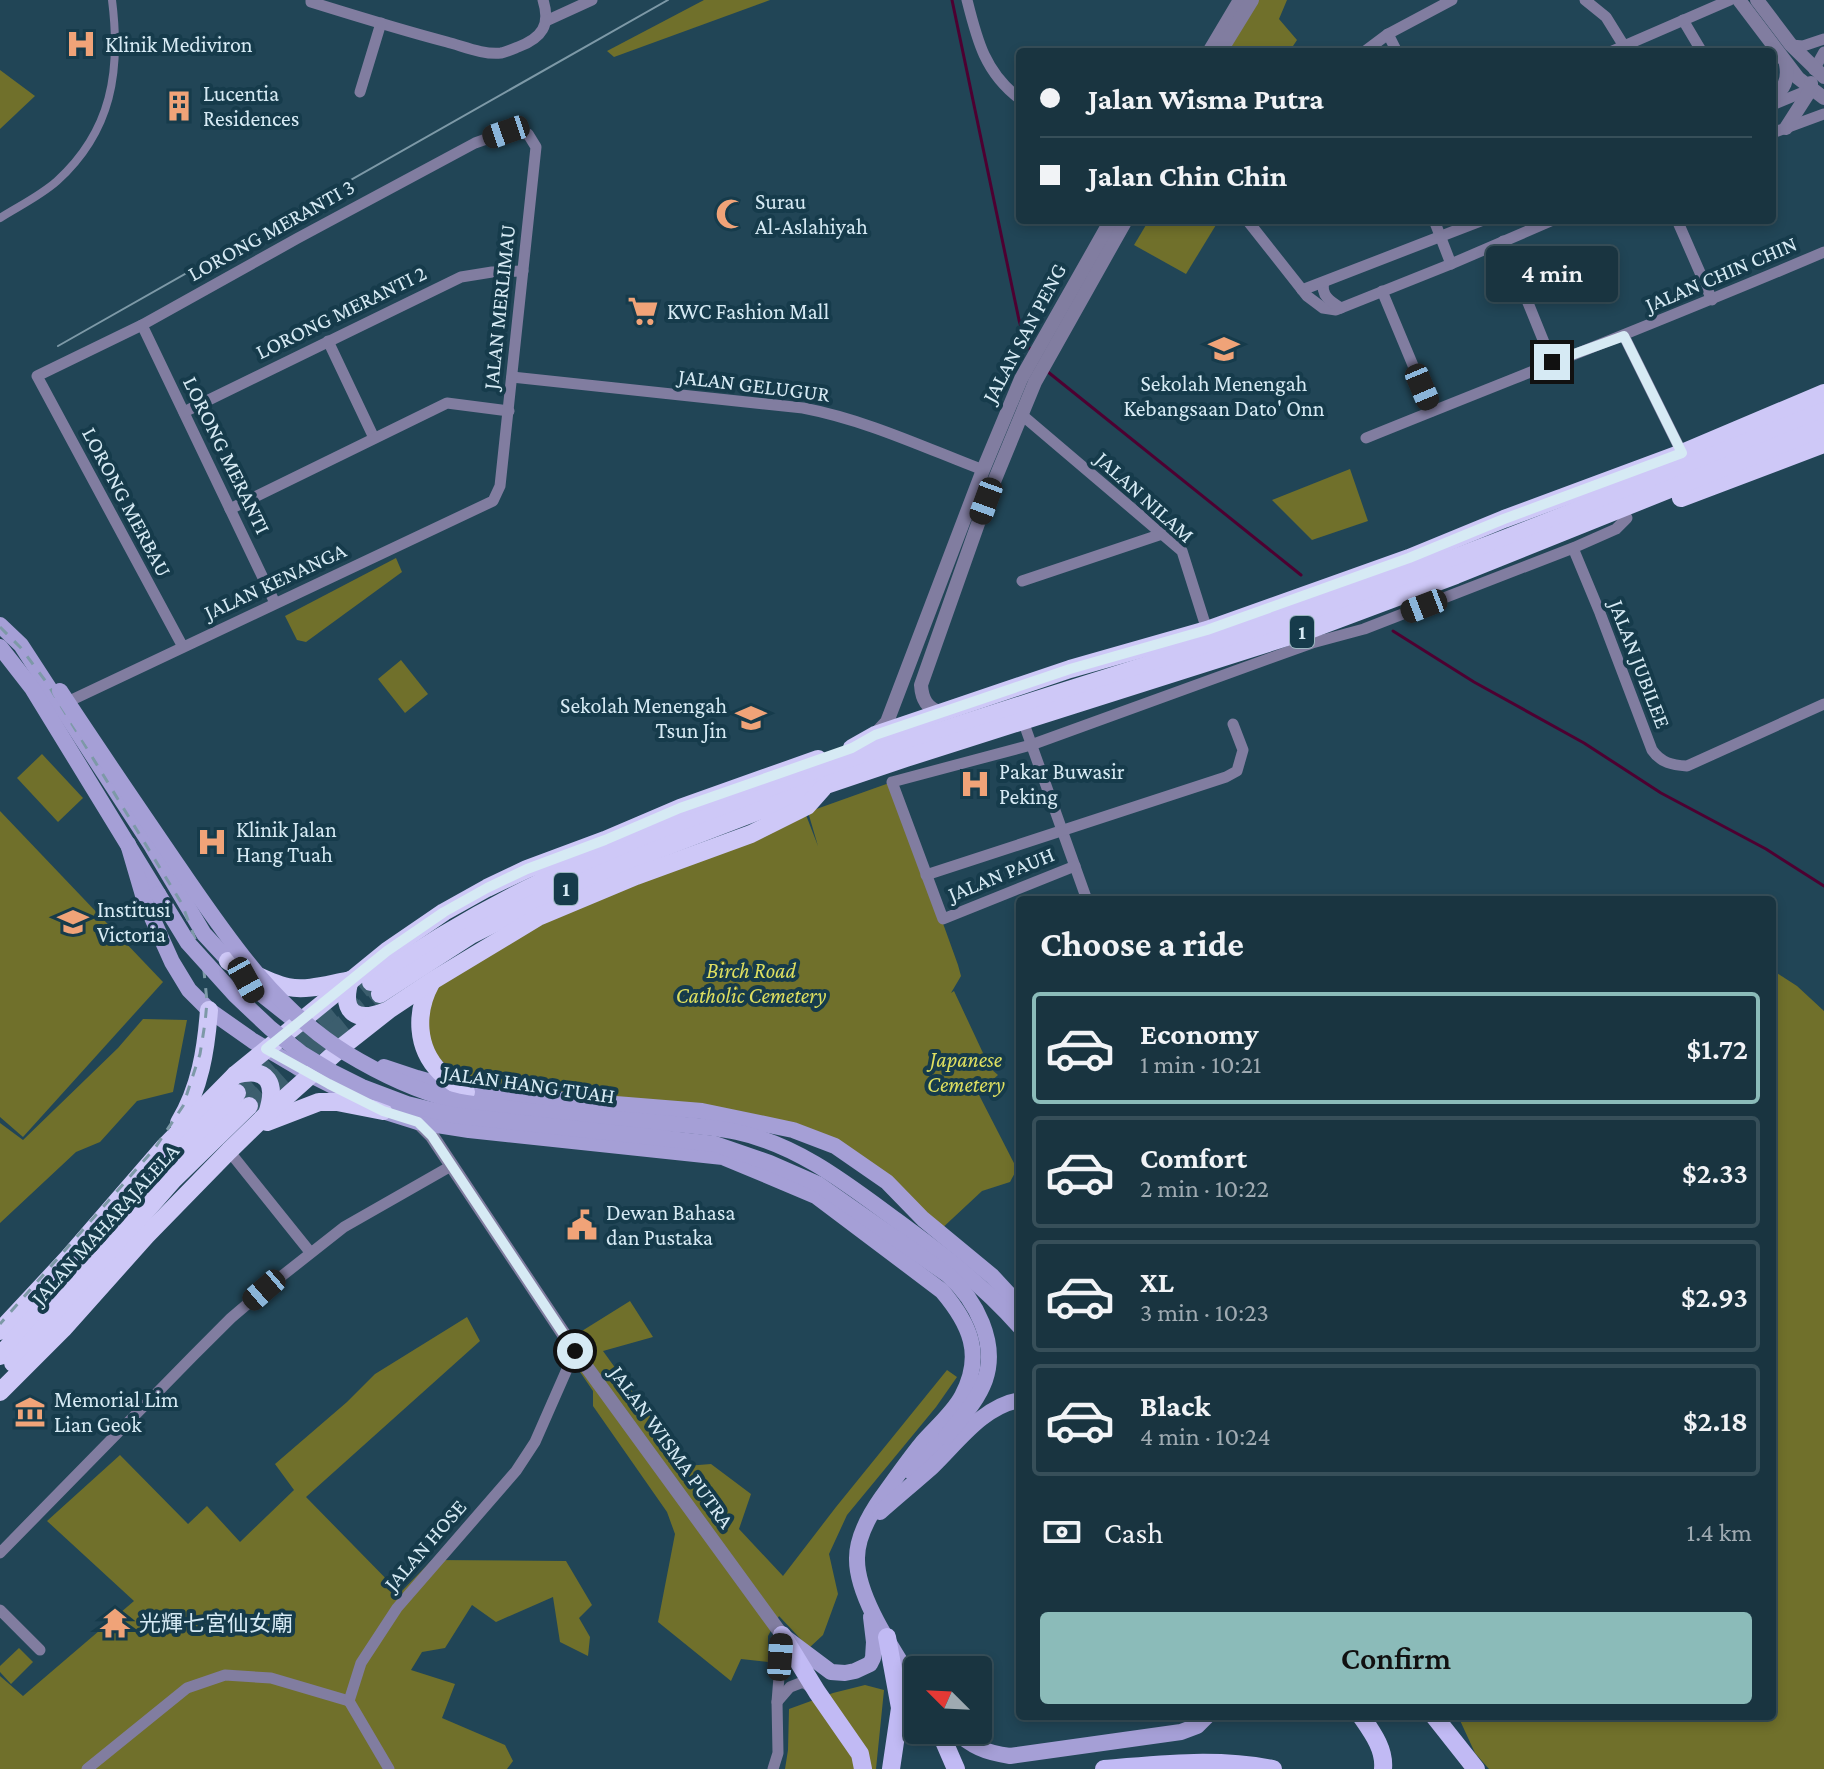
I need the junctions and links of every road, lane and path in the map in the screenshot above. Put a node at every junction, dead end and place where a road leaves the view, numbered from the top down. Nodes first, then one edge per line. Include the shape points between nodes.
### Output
1 (112, 0) edge
2 (543, 0) edge
3 (592, 0) edge
4 (967, 0) edge
5 (1240, 0) edge
6 (1252, 0) edge
7 (1452, 0) edge
8 (1585, 0) edge
9 (1730, 0) edge
10 (1739, 0) edge
11 (1757, 0) edge
12 (311, 1) edge
13 (1683, 20) junction
14 (546, 21) junction
15 (381, 23) junction
16 (1388, 34) junction
17 (1824, 39) edge
18 (1791, 45) junction
19 (1624, 46) junction
20 (1211, 48) edge
21 (1222, 48) edge
22 (1369, 48) edge
23 (1395, 48) edge
24 (1619, 48) edge
25 (1700, 48) edge
26 (1774, 48) edge
27 (1776, 50) edge
28 (1824, 52) edge
29 (1786, 64) junction
30 (1819, 74) edge
31 (1817, 89) edge
32 (360, 92) dead end
33 (1776, 95) edge
34 (1016, 96) edge
35 (1824, 98) edge
36 (1776, 104) edge
37 (1824, 114) edge
38 (1779, 130) edge
39 (528, 134) joint
40 (0, 218) edge
41 (1109, 224) edge
42 (1123, 224) edge
43 (1250, 224) edge
44 (1436, 224) edge
45 (1473, 224) edge
46 (1543, 224) edge
47 (1679, 224) edge
48 (1441, 237) junction
49 (1503, 241) junction
50 (1824, 252) edge
51 (1451, 264) junction
52 (523, 271) junction
53 (1324, 282) junction
54 (1302, 290) junction
55 (1382, 291) junction
56 (1712, 300) junction
57 (1341, 309) junction
58 (142, 325) junction
59 (1624, 336) junction
60 (328, 341) junction
61 (1043, 352) junction
62 (1552, 362) junction
63 (1033, 370) junction
64 (37, 376) joint
65 (512, 377) junction
66 (1824, 393) edge
67 (509, 411) junction
68 (1432, 411) junction
69 (1824, 411) edge
70 (184, 412) junction
71 (1022, 415) junction
72 (1824, 427) edge
73 (374, 438) junction
74 (1366, 438) dead end
75 (1824, 444) edge
76 (1682, 453) junction
77 (1005, 456) junction
78 (983, 470) junction
79 (1621, 477) junction
80 (500, 486) joint
81 (986, 501) junction
82 (230, 509) junction
83 (1627, 518) junction
84 (1552, 519) junction
85 (1576, 527) junction
86 (1162, 534) junction
87 (1573, 548) junction
88 (1026, 579) dead end
89 (275, 603) junction
90 (0, 613) edge
91 (0, 625) edge
92 (1207, 630) junction
93 (0, 647) edge
94 (183, 647) junction
95 (906, 670) junction
96 (923, 674) junction
97 (1824, 704) edge
98 (60, 705) junction
99 (947, 720) junction
100 (1023, 721) junction
101 (1233, 724) dead end
102 (875, 735) junction
103 (1031, 745) junction
104 (852, 748) junction
105 (82, 756) junction
106 (826, 785) junction
107 (1062, 832) junction
108 (128, 844) junction
109 (1075, 866) junction
110 (926, 875) junction
111 (1086, 896) edge
112 (228, 961) junction
113 (246, 980) junction
114 (350, 980) junction
115 (432, 981) junction
116 (381, 995) junction
117 (209, 1010) junction
118 (297, 1023) junction
119 (343, 1046) junction
120 (266, 1049) junction
121 (311, 1075) junction
122 (241, 1091) junction
123 (466, 1092) junction
124 (383, 1111) junction
125 (261, 1120) junction
126 (418, 1122) junction
127 (452, 1127) junction
128 (165, 1146) junction
129 (229, 1151) junction
130 (450, 1164) junction
131 (923, 1219) junction
132 (310, 1252) junction
133 (900, 1258) junction
134 (1016, 1302) edge
135 (1016, 1323) edge
136 (0, 1331) edge
137 (575, 1351) junction
138 (0, 1356) edge
139 (0, 1377) edge
140 (0, 1392) edge
141 (1016, 1401) edge
142 (885, 1493) junction
143 (866, 1523) junction
144 (0, 1553) edge
145 (869, 1605) junction
146 (0, 1610) edge
147 (782, 1635) junction
148 (887, 1637) junction
149 (40, 1650) dead end
150 (904, 1666) edge
151 (817, 1692) junction
152 (349, 1701) junction
153 (777, 1702) junction
154 (1203, 1720) edge
155 (1364, 1720) edge
156 (1437, 1720) edge
157 (945, 1744) edge
158 (972, 1744) edge
159 (1382, 1760) edge
160 (87, 1769) edge
161 (389, 1769) edge
162 (773, 1769) edge
163 (863, 1769) edge
164 (891, 1769) edge
165 (956, 1769) edge
166 (1104, 1769) edge
167 (1273, 1769) edge
168 (1476, 1769) edge

1 - 40 street via 113,77 91,143 55,182
2 - 14 street
3 - 14 street
4 - 34 street via 983,56
5 - 20 street
6 - 21 street
7 - 16 street
8 - 19 street via 1606,17
9 - 13 street
10 - 26 street
11 - 18 street
12 - 15 street
13 - 19 street
13 - 25 street
14 - 15 street via 535,39 502,53
15 - 32 street
16 - 22 street
16 - 23 street
17 - 18 street
18 - 30 street
18 - 31 street
19 - 24 street
27 - 29 street
28 - 30 street
29 - 31 street
29 - 33 street via 1788,79
31 - 35 street
31 - 36 street
31 - 38 street
37 - 38 street
39 - 52 street, JALAN MERLIMAU via 536,147
39 - 58 street, LORONG MERANTI 3 via 506,132 475,143
41 - 61 street, JALAN SAN PENG
42 - 61 street, JALAN SAN PENG
43 - 54 street
44 - 48 street
45 - 48 street
46 - 49 street
47 - 56 street
48 - 51 street
48 - 53 street
49 - 51 street
49 - 62 street
50 - 56 street, JALAN CHIN CHIN
51 - 55 street
52 - 60 street, LORONG MERANTI 2 via 461,277
52 - 65 street, JALAN MERLIMAU
53 - 54 street
53 - 57 street via 1326,297
54 - 57 street via 1323,308
55 - 57 street
55 - 68 street
56 - 59 street, JALAN CHIN CHIN
58 - 64 street, LORONG MERANTI 3
58 - 70 street, LORONG MERANTI
59 - 62 street, JALAN CHIN CHIN
59 - 76 street
60 - 70 street, LORONG MERANTI 2
60 - 73 street
61 - 63 street, JALAN SAN PENG
62 - 68 street, JALAN CHIN CHIN
63 - 71 street, JALAN SAN PENG
63 - 78 street, JALAN SAN PENG
64 - 94 street, LORONG MERBAU
65 - 67 street, JALAN MERLIMAU
65 - 78 street, JALAN GELUGUR via 837,415
66 - 76 highway
67 - 73 street via 447,403
67 - 80 street, JALAN MERLIMAU
68 - 74 street, JALAN CHIN CHIN
69 - 84 highway, 1
70 - 82 street, LORONG MERANTI
71 - 77 street, JALAN SAN PENG
71 - 86 street, JALAN NILAM
72 - 85 highway, 1
73 - 82 street
75 - 83 highway
76 - 79 highway
77 - 78 street
77 - 81 street, JALAN SAN PENG
78 - 81 street
78 - 95 street, JALAN SAN PENG
79 - 84 highway
79 - 92 highway
80 - 89 street, JALAN KENANGA via 493,501
81 - 96 street, JALAN SAN PENG
82 - 89 street, LORONG MERANTI
83 - 85 highway
83 - 87 street via 1616,529
84 - 99 highway, 1 via 1302,614
85 - 100 highway, 1 via 1309,630
86 - 88 street
86 - 92 street, JALAN NILAM via 1182,551
87 - 97 street, JALAN JUBILEE via 1657,757 1687,766
87 - 103 street via 1364,629
89 - 94 street, JALAN KENANGA
90 - 135 main road, JALAN HANG TUAH, bridge via 24,636 247,963 283,1004 344,1052 391,1078 453,1101 701,1127 777,1144 839,1178 944,1255
91 - 98 main road, JALAN HANG TUAH via 21,645
92 - 99 highway via 1070,669
93 - 105 main road, JALAN HANG TUAH
94 - 98 street, JALAN KENANGA
95 - 96 street via 912,687
95 - 102 street, JALAN SAN PENG via 887,722
96 - 99 street via 924,701
98 - 105 main road, JALAN HANG TUAH
99 - 102 highway
99 - 104 highway
99 - 116 highway, 1 via 543,881 426,944
100 - 103 street, JALAN PAUH
100 - 106 highway, 1
101 - 107 street via 1243,750 1237,771
102 - 104 highway
103 - 107 street, JALAN PAUH
103 - 110 street via 892,782
104 - 114 highway via 680,808 500,881 444,912
105 - 108 main road, JALAN HANG TUAH
105 - 112 main road, JALAN HANG TUAH via 151,845 204,934
106 - 115 highway via 807,806 751,834 538,917
106 - 116 highway, 1 via 545,898 471,935
107 - 109 street, JALAN PAUH
107 - 110 street
108 - 117 main road, JALAN HANG TUAH via 145,902 172,962
108 - 142 main road, JALAN HANG TUAH, bridge via 188,943 270,1028 334,1073 407,1104 452,1115 715,1144 818,1184 962,1287 988,1347 984,1382 946,1437
109 - 110 street, JALAN PAUH via 943,919
109 - 111 street, JALAN PAUH
112 - 113 main road, JALAN HANG TUAH
112 - 114 highway via 287,987
113 - 117 main road via 256,998 253,1015 245,1020
113 - 118 main road, JALAN HANG TUAH
114 - 116 highway via 347,1005 359,1015 376,1015
114 - 118 highway
115 - 116 highway
115 - 123 highway via 420,1011 426,1052 440,1072
116 - 119 highway
117 - 120 main road, JALAN HANG TUAH
117 - 128 highway via 196,1092
118 - 119 main road, JALAN HANG TUAH
118 - 120 highway
119 - 121 highway
119 - 123 main road, JALAN HANG TUAH via 389,1069
120 - 121 main road, JALAN HANG TUAH
120 - 122 highway
121 - 124 main road, JALAN HANG TUAH
121 - 125 highway
122 - 125 highway via 249,1072 269,1082 272,1092
122 - 128 highway
122 - 138 highway, JALAN MAHARAJALELA via 158,1176
122 - 139 highway, JALAN MAHARAJALELA via 173,1180
123 - 131 main road, JALAN HANG TUAH via 702,1111 783,1127 835,1146 887,1182
124 - 125 highway via 319,1102
124 - 126 main road, JALAN HANG TUAH
125 - 129 highway
126 - 127 main road, JALAN HANG TUAH
126 - 130 street, JALAN WISMA PUTRA
127 - 130 street
127 - 133 main road, JALAN HANG TUAH via 723,1157 816,1196
128 - 136 highway
129 - 132 street
129 - 140 highway
130 - 132 street
130 - 137 street, JALAN WISMA PUTRA
131 - 133 main road via 901,1238
131 - 134 main road, JALAN HANG TUAH
132 - 144 street via 231,1318
133 - 142 main road, JALAN HANG TUAH via 957,1308 974,1349 961,1398
137 - 147 street, JALAN WISMA PUTRA
137 - 152 street, JALAN HOSE via 535,1442 397,1608 361,1663
141 - 143 main road via 981,1419
142 - 143 main road
143 - 145 main road via 856,1555
145 - 147 main road via 875,1651 870,1664 855,1671 831,1672
145 - 148 main road
146 - 149 street
147 - 151 main road
147 - 153 street
148 - 150 main road
148 - 164 main road via 900,1708
151 - 153 street via 803,1682
151 - 163 main road via 860,1754
152 - 160 street via 271,1678 225,1675 187,1688
152 - 161 street
153 - 162 street via 778,1753
154 - 158 main road via 1181,1732 1010,1756
155 - 159 main road
156 - 168 main road
157 - 165 main road
166 - 167 main road via 1189,1762

